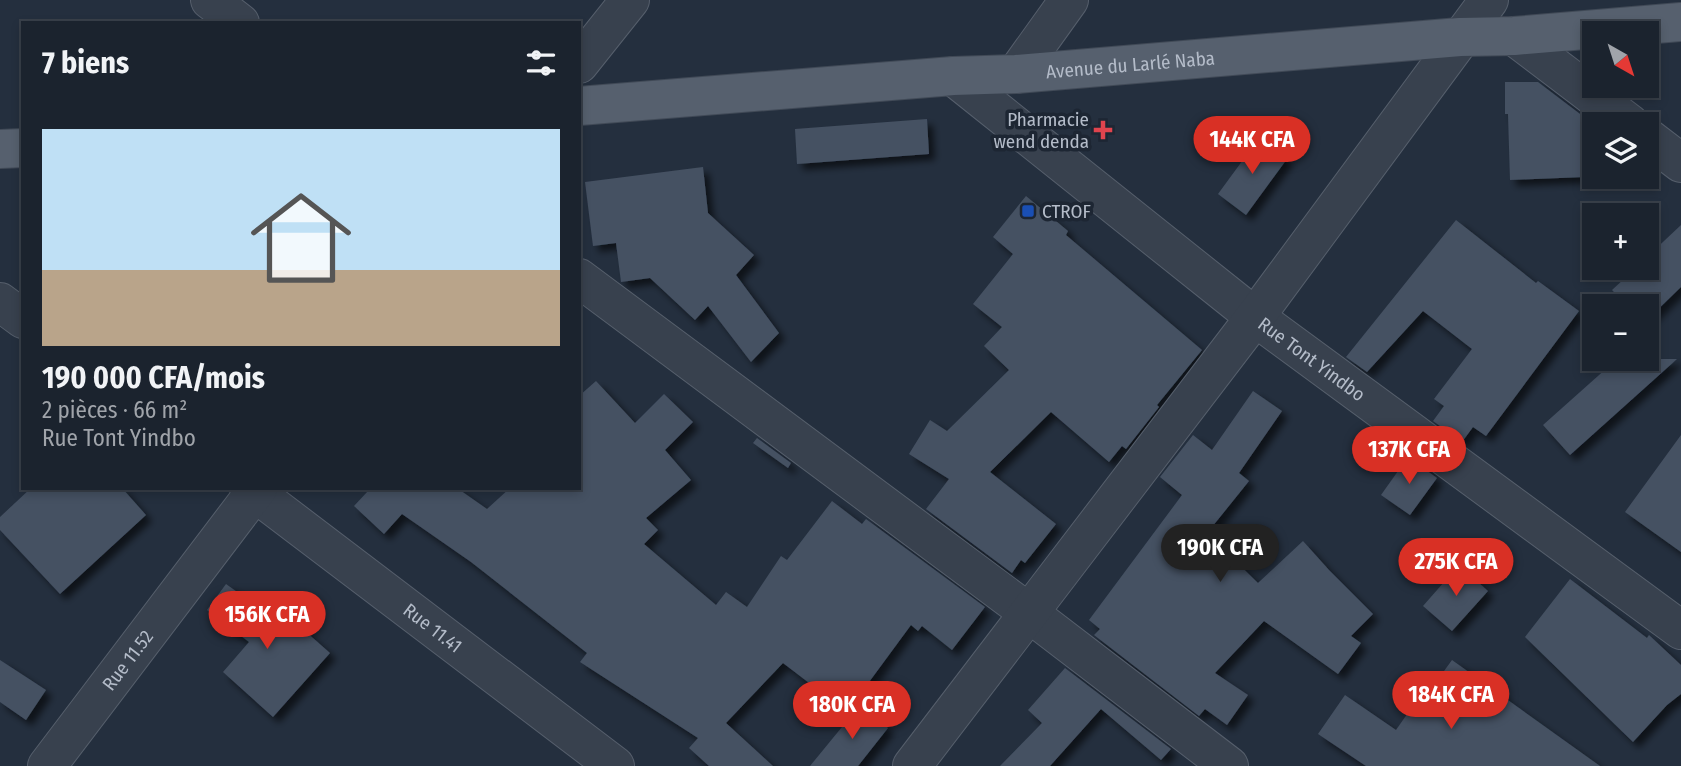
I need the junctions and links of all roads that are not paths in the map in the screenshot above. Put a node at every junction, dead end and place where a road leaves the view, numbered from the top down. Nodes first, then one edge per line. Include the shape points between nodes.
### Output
1 (210, 0) edge
2 (630, 0) edge
3 (1069, 0) edge
4 (1489, 0) edge
5 (237, 21) edge
6 (1681, 22) edge
7 (1514, 36) junction
8 (1460, 37) junction
9 (581, 61) edge
10 (1016, 74) junction
11 (953, 76) junction
12 (581, 106) edge
13 (1614, 112) edge
14 (1659, 146) edge
15 (21, 148) edge
16 (0, 149) edge
17 (1681, 163) edge
18 (581, 279) edge
19 (0, 302) edge
20 (1255, 317) junction
21 (21, 318) edge
22 (254, 490) edge
23 (1029, 613) junction
24 (1681, 630) edge
25 (47, 766) edge
26 (615, 766) edge
27 (912, 766) edge
28 (1229, 766) edge

1 - 5 street
2 - 9 street
3 - 10 street
4 - 8 street
6 - 7 main road, Avenue du Larlé Naba
7 - 8 main road, Avenue du Larlé Naba
7 - 13 street
8 - 10 main road, Avenue du Larlé Naba
8 - 20 street
10 - 11 main road, Avenue du Larlé Naba
11 - 12 main road, Avenue du Larlé Naba
11 - 20 street, Rue Tont Yindbo
14 - 17 street
15 - 16 main road
18 - 23 street
19 - 21 street
20 - 23 street
20 - 24 street, Rue Tont Yindbo
22 - 25 street, Rue 11.52
22 - 26 street, Rue 11.41
23 - 27 street
23 - 28 street

